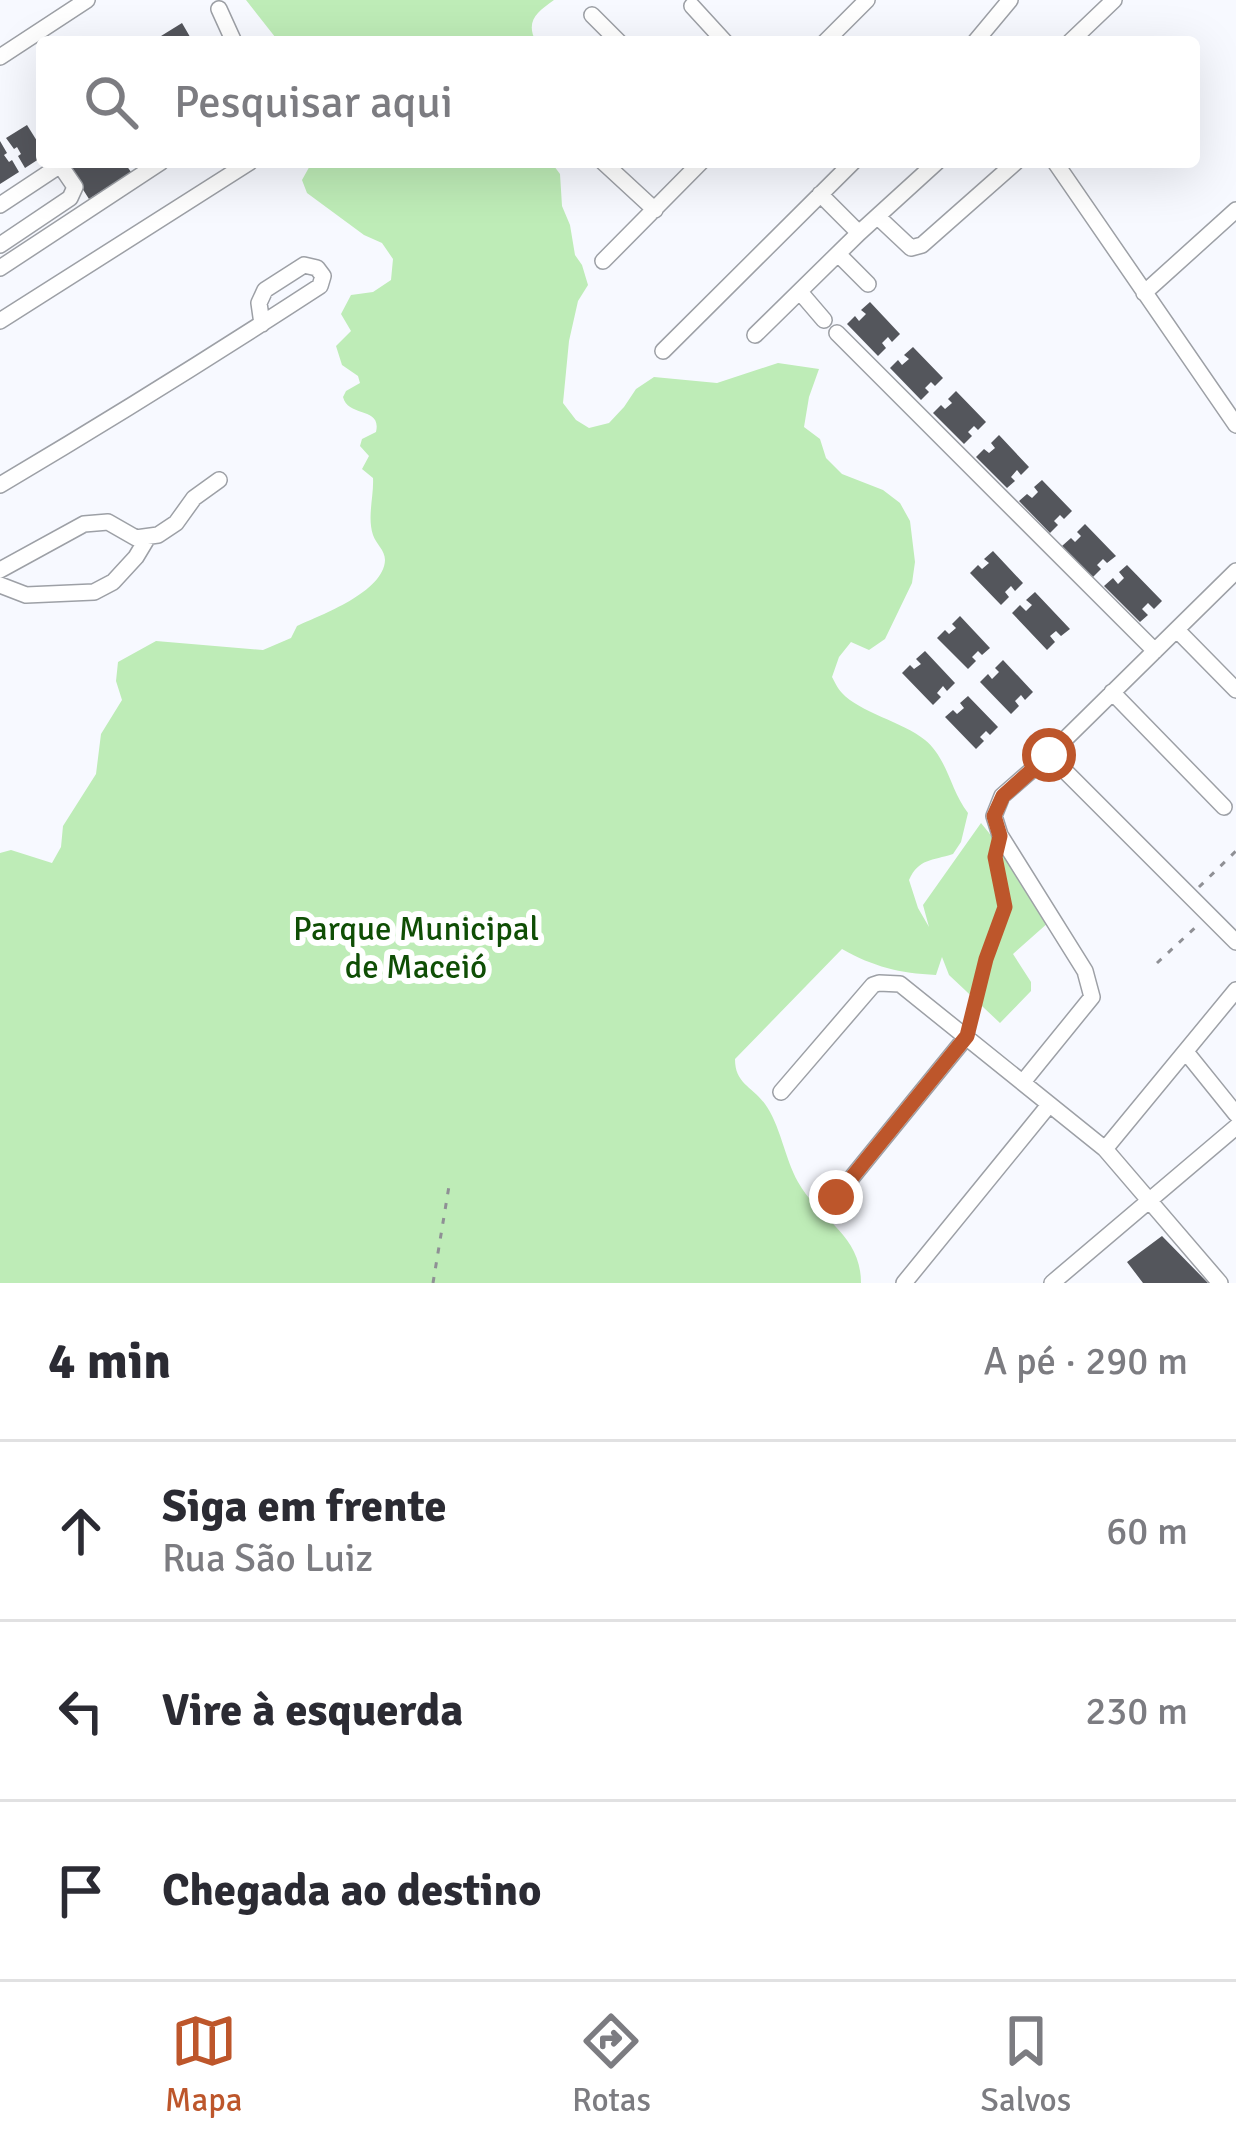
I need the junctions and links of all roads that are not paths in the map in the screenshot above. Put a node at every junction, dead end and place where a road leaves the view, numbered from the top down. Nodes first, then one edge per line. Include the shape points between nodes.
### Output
1 (87, 0) edge
2 (867, 0) edge
3 (1010, 0) edge
4 (1114, 0) edge
5 (692, 6) dead end
6 (219, 9) dead end
7 (592, 15) dead end
8 (231, 36) edge
9 (614, 36) edge
10 (720, 36) edge
11 (831, 36) edge
12 (982, 36) edge
13 (1076, 36) edge
14 (1, 53) edge
15 (56, 168) edge
16 (66, 168) edge
17 (151, 168) edge
18 (241, 168) edge
19 (610, 168) edge
20 (695, 168) edge
21 (843, 168) edge
22 (931, 168) edge
23 (1009, 168) edge
24 (1059, 168) edge
25 (820, 194) junction
26 (0, 205) edge
27 (655, 210) junction
28 (1236, 210) edge
29 (878, 217) junction
30 (860, 232) junction
31 (0, 245) edge
32 (839, 255) junction
33 (603, 260) dead end
34 (0, 268) edge
35 (868, 284) dead end
36 (800, 292) junction
37 (1144, 293) junction
38 (824, 320) dead end
39 (0, 321) edge
40 (262, 324) dead end
41 (837, 333) dead end
42 (755, 335) dead end
43 (663, 351) dead end
44 (1236, 425) edge
45 (219, 480) dead end
46 (0, 485) edge
47 (148, 536) junction
48 (0, 570) edge
49 (1236, 571) edge
50 (0, 585) edge
51 (1177, 629) junction
52 (1155, 651) junction
53 (1236, 690) edge
54 (1112, 692) junction
55 (1049, 755) junction
56 (1224, 807) dead end
57 (1236, 942) edge
58 (1236, 990) edge
59 (967, 1036) junction
60 (1186, 1052) junction
61 (1023, 1082) junction
62 (781, 1092) dead end
63 (1048, 1105) junction
64 (1236, 1114) edge
65 (1236, 1127) edge
66 (1105, 1149) junction
67 (836, 1197) dead end
68 (1148, 1200) junction
69 (904, 1283) edge
70 (1052, 1283) edge
71 (1220, 1283) edge

1 - 14 street
2 - 11 street
3 - 12 street
4 - 13 street
5 - 10 street
6 - 8 street
7 - 9 street
15 - 26 street
16 - 31 street via 75,187 70,198
17 - 34 street
18 - 39 street
19 - 27 street
20 - 27 street
21 - 25 street
22 - 29 street
23 - 29 street via 922,244 910,248
24 - 37 street
25 - 30 street
25 - 43 street
27 - 33 street
28 - 37 street
29 - 30 street
30 - 32 street
32 - 35 street
32 - 36 street
36 - 38 street
36 - 42 street
37 - 44 street
40 - 46 street
41 - 52 street
45 - 47 street via 176,523
47 - 48 street via 108,522 84,524
47 - 50 street via 104,589 26,595
49 - 51 street
51 - 52 street
51 - 53 street
52 - 54 street
54 - 55 street
54 - 56 street
55 - 57 street
55 - 61 street via 1003,796 994,816 1092,997
58 - 60 street
59 - 61 street
59 - 62 street via 910,990 879,982
59 - 67 street
60 - 64 street
60 - 66 street
61 - 63 street
63 - 66 street
63 - 69 street
65 - 68 street
66 - 68 street
68 - 70 street
68 - 71 street

